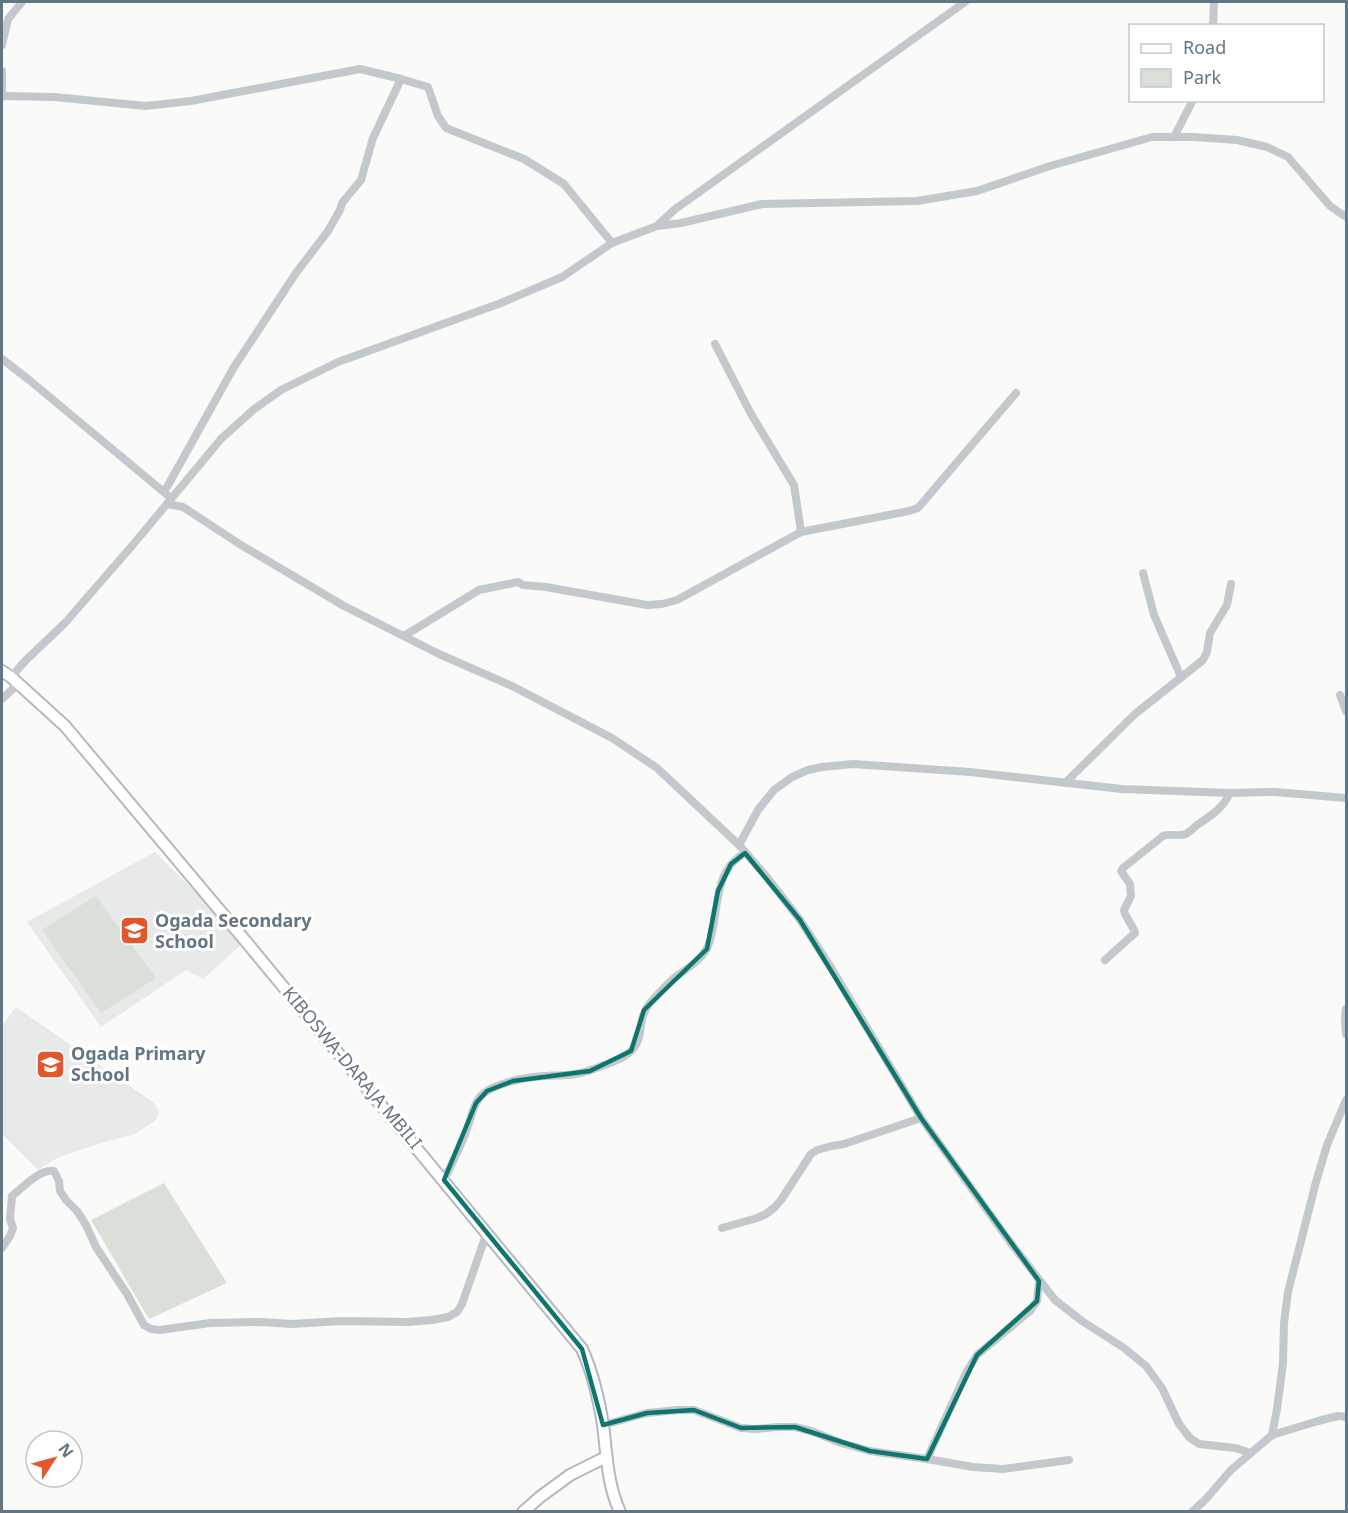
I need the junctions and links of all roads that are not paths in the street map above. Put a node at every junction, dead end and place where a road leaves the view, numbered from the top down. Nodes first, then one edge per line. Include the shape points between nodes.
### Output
1 (22, 2) edge
2 (964, 2) edge
3 (1214, 2) edge
4 (1213, 24) edge
5 (2, 45) edge
6 (2, 71) edge
7 (401, 78) junction
8 (2, 96) edge
9 (1192, 102) edge
10 (1174, 137) junction
11 (1347, 217) edge
12 (657, 226) junction
13 (612, 243) junction
14 (715, 344) dead end
15 (2, 359) edge
16 (1016, 393) dead end
17 (167, 488) dead end
18 (169, 501) junction
19 (801, 532) junction
20 (1143, 573) dead end
21 (1231, 584) dead end
22 (404, 636) junction
23 (2, 671) edge
24 (1181, 677) junction
25 (15, 681) junction
26 (1340, 695) dead end
27 (2, 699) edge
28 (1347, 711) edge
29 (1065, 783) junction
30 (1230, 793) junction
31 (1347, 798) edge
32 (739, 845) junction
33 (745, 852) junction
34 (1105, 960) dead end
35 (1347, 1009) edge
36 (1347, 1034) edge
37 (1347, 1100) edge
38 (921, 1118) junction
39 (444, 1180) junction
40 (12, 1196) junction
41 (2, 1204) edge
42 (722, 1228) dead end
43 (487, 1232) junction
44 (2, 1248) edge
45 (1039, 1281) junction
46 (1347, 1417) edge
47 (603, 1425) junction
48 (1272, 1435) junction
49 (1251, 1453) junction
50 (606, 1457) junction
51 (927, 1459) junction
52 (1069, 1460) dead end
53 (523, 1512) edge
54 (620, 1512) edge
55 (1192, 1512) edge

1 - 5 street via 8,19
2 - 12 street
3 - 4 street
6 - 8 street
7 - 8 street via 360,69 146,106
7 - 13 street via 428,87 446,128 524,159 564,183
7 - 17 street via 373,138 361,180 234,367
9 - 10 street
10 - 11 street via 1237,140 1266,147 1288,158 1330,206
10 - 12 street via 1152,137 977,191 917,201 762,204
12 - 13 street
13 - 18 street via 562,277 338,362 281,390 221,439
14 - 19 street via 794,485
15 - 18 street
16 - 19 street via 918,508
18 - 22 street via 344,606
18 - 25 street via 65,623 27,660
19 - 22 street via 677,600 662,604 647,605 518,582 479,590
20 - 24 street via 1154,615
21 - 24 street via 1227,605 1210,633 1205,656
22 - 32 street via 612,738 657,768
23 - 25 main road, KIBOSWA-DARAJA MBILI
24 - 29 street via 1135,714
25 - 27 street
25 - 39 main road, KIBOSWA-DARAJA MBILI via 64,726
26 - 28 street
29 - 30 street
29 - 32 street via 970,772 853,764 822,766 792,777 774,790
30 - 31 street
30 - 34 street via 1219,810 1185,834 1162,836 1122,868 1131,896 1124,910 1135,933
32 - 33 street
33 - 38 street via 818,947
33 - 39 street via 731,864 718,891 707,949 644,1011 638,1043 631,1051 591,1071 523,1079 496,1086 480,1096
35 - 36 street
37 - 48 street via 1327,1145 1288,1292
38 - 42 street via 817,1150 775,1207 757,1218
38 - 45 street
39 - 43 main road, KIBOSWA-DARAJA MBILI
40 - 41 street
40 - 43 street via 46,1170 54,1171 60,1191 86,1225 144,1325 160,1330 210,1323 408,1322 448,1317 462,1304
40 - 44 street via 13,1228
43 - 47 main road, KIBOSWA-DARAJA MBILI via 582,1349 591,1369
45 - 49 street via 1055,1300 1146,1366 1190,1438 1199,1444
45 - 51 street via 1037,1301 1030,1311 976,1355
46 - 48 street via 1338,1416
47 - 50 main road, KIBOSWA-DARAJA MBILI
47 - 51 street via 647,1413 694,1410 741,1428 795,1427 870,1451
48 - 49 street
49 - 55 street
50 - 53 main road via 570,1475
50 - 54 main road, KIBOSWA-DARAJA MBILI
51 - 52 street via 1003,1469

